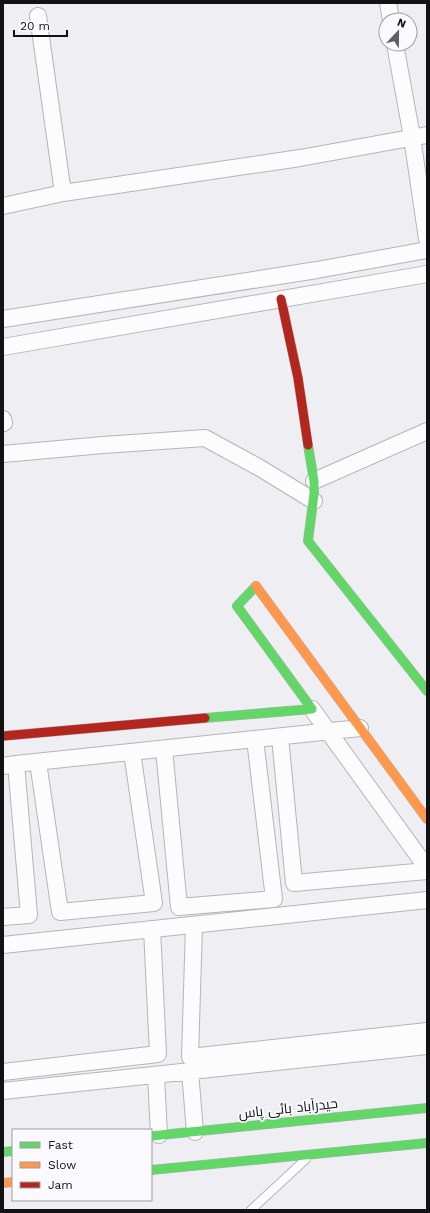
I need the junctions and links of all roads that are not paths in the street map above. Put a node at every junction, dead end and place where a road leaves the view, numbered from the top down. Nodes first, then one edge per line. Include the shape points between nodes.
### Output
1 (38, 16) dead end
2 (397, 52) edge
3 (419, 136) edge
4 (63, 193) junction
5 (3, 206) edge
6 (427, 239) edge
7 (427, 250) edge
8 (427, 274) edge
9 (281, 299) junction
10 (3, 319) edge
11 (3, 347) edge
12 (427, 431) edge
13 (3, 454) edge
14 (314, 481) junction
15 (314, 501) junction
16 (427, 691) edge
17 (312, 709) junction
18 (360, 728) junction
19 (328, 732) junction
20 (3, 736) edge
21 (280, 737) junction
22 (255, 739) junction
23 (164, 749) junction
24 (132, 752) junction
25 (38, 762) junction
26 (9, 765) edge
27 (427, 819) edge
28 (427, 868) edge
29 (427, 871) edge
30 (427, 900) edge
31 (3, 917) edge
32 (194, 925) junction
33 (152, 929) junction
34 (3, 945) edge
35 (427, 1031) edge
36 (427, 1046) edge
37 (190, 1071) junction
38 (3, 1072) edge
39 (156, 1075) junction
40 (3, 1091) edge
41 (427, 1108) edge
42 (195, 1132) junction
43 (155, 1136) edge
44 (427, 1143) edge
45 (311, 1155) junction
46 (152, 1170) edge
47 (251, 1210) edge

1 - 4 street
2 - 3 street
3 - 4 street via 300,158
3 - 6 street
4 - 5 street
7 - 10 street
8 - 9 street
9 - 11 street
9 - 14 main road via 298,378
12 - 14 street
13 - 15 street via 204,438
14 - 15 main road
15 - 16 main road via 308,541
17 - 18 main road via 237,606 256,586
17 - 19 street
17 - 20 main road
18 - 19 street
18 - 27 main road
19 - 21 street
19 - 28 street
21 - 22 street
21 - 29 street via 294,883
22 - 23 street
22 - 23 street via 274,899 179,907
23 - 24 street
24 - 25 street
24 - 25 street via 154,903 60,912
25 - 26 street
26 - 31 street via 29,915
30 - 32 street
32 - 33 street
32 - 35 street via 190,1057
33 - 34 street
33 - 38 street via 158,1054
36 - 37 street
37 - 39 street
37 - 42 street
39 - 40 street
39 - 43 street
41 - 42 main road, حیدرآباد بائی پاس
42 - 43 main road, حیدرآباد بائی پاس
44 - 45 main road
45 - 46 main road
45 - 47 lane

